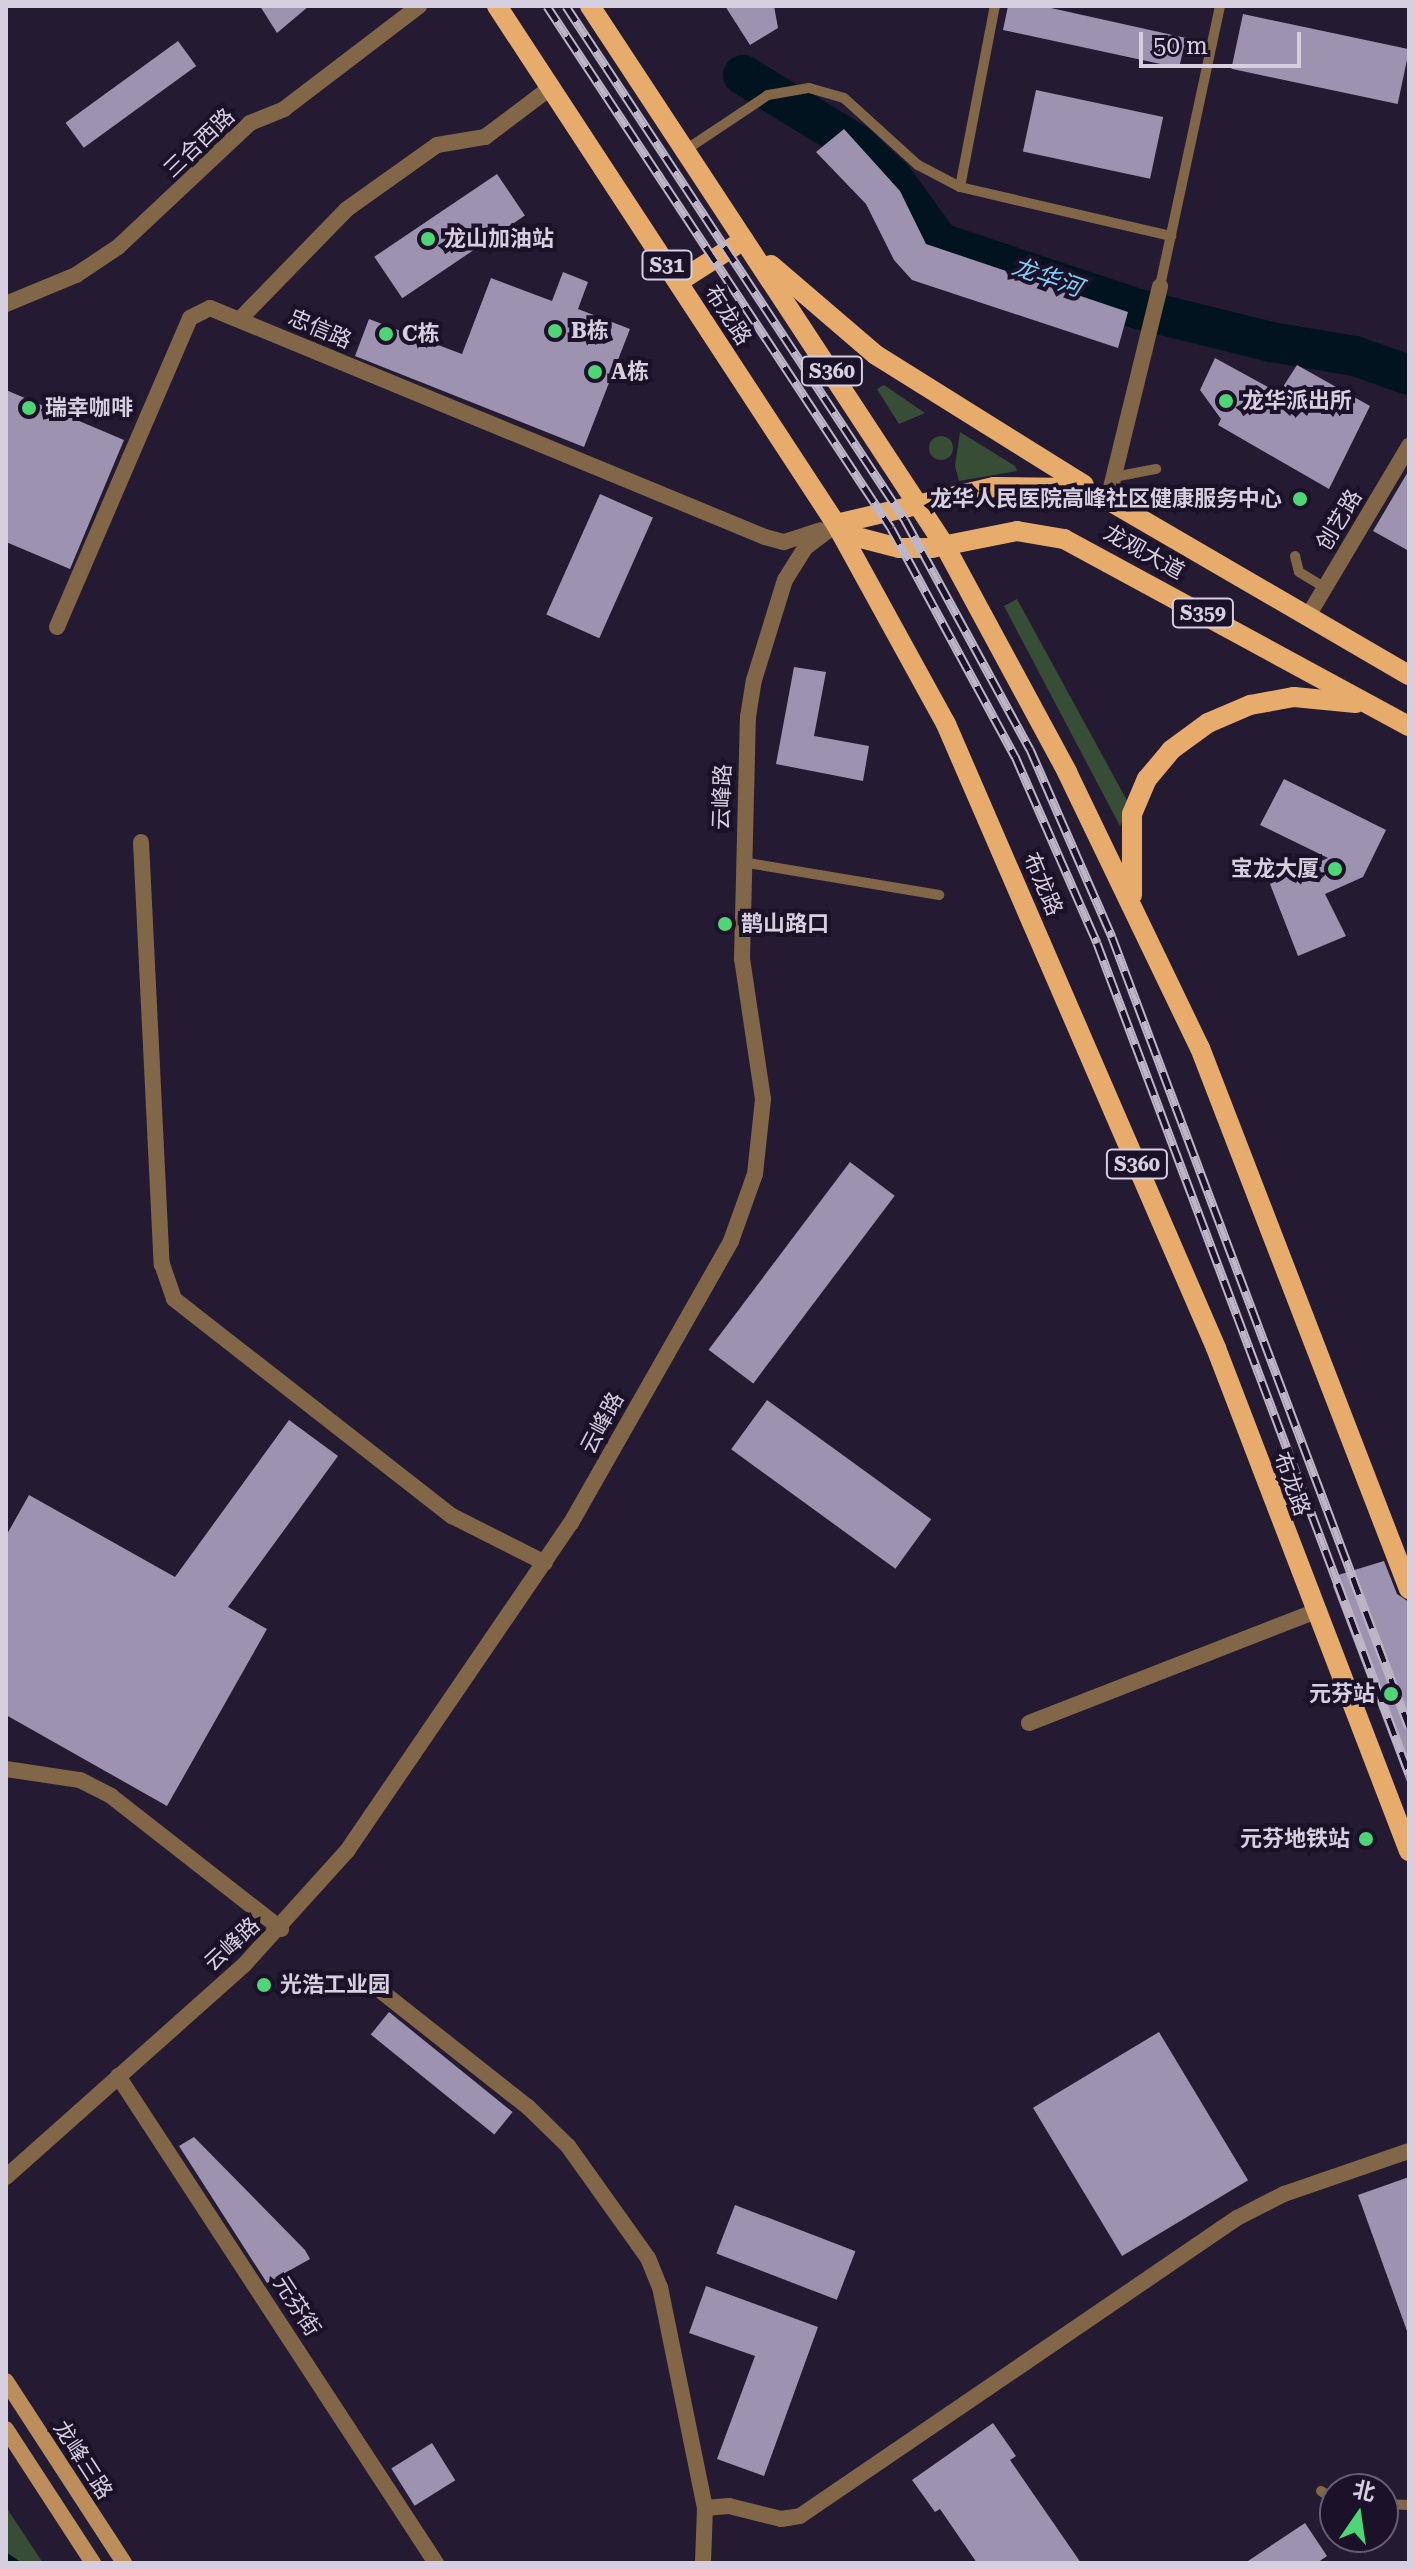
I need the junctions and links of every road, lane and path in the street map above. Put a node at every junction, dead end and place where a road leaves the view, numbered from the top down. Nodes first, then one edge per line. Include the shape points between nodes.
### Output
1 (419, 6) edge
2 (497, 6) edge
3 (590, 6) edge
4 (995, 6) edge
5 (1220, 6) edge
6 (550, 88) junction
7 (684, 151) junction
8 (960, 187) junction
9 (1171, 236) junction
10 (744, 240) junction
11 (678, 282) junction
12 (1160, 288) joint
13 (6, 304) edge
14 (240, 319) junction
15 (1409, 446) edge
16 (1156, 469) dead end
17 (1114, 477) junction
18 (1108, 500) junction
19 (918, 503) junction
20 (836, 524) junction
21 (945, 546) junction
22 (1295, 556) dead end
23 (1324, 587) junction
24 (1308, 616) junction
25 (57, 627) dead end
26 (1409, 675) edge
27 (1374, 706) junction
28 (1409, 726) edge
29 (141, 842) dead end
30 (742, 862) junction
31 (939, 895) dead end
32 (1132, 903) junction
33 (545, 1563) junction
34 (1409, 1589) edge
35 (1314, 1612) junction
36 (1029, 1723) dead end
37 (6, 1769) edge
38 (1409, 1851) edge
39 (281, 1929) junction
40 (367, 1980) dead end
41 (118, 2076) junction
42 (1409, 2151) edge
43 (6, 2177) edge
44 (6, 2381) edge
45 (6, 2429) edge
46 (705, 2508) junction
47 (93, 2563) edge
48 (124, 2563) edge
49 (436, 2563) edge
50 (703, 2563) edge

1 - 13 street, 三合西路 via 284,109 250,123 118,247 76,275
2 - 6 main road, 布龙路 / S31
3 - 7 main road
4 - 8 lane
5 - 9 lane
6 - 11 main road, 布龙路 / S31
6 - 14 street via 485,137 437,145 347,209
7 - 8 lane via 786,88 835,94 918,165
7 - 10 main road
8 - 9 lane
9 - 12 lane
10 - 11 main road
10 - 18 main road via 876,355
10 - 19 main road, S360
11 - 20 main road, 布龙路 / S31
12 - 17 street
14 - 20 street, 忠信路 via 774,540 793,540
14 - 25 street, 忠信路 via 210,308 190,318
15 - 23 street, 创艺路
16 - 17 lane
17 - 18 street
18 - 19 main road, 龙观大道 / S359 via 1036,484
18 - 24 main road, 龙观大道 / S359
19 - 20 main road, 龙观大道 / S359
19 - 21 main road, S360
20 - 21 main road, 龙观大道 / S359 via 881,545
20 - 30 street, 云峰路 via 795,561 761,653 748,717
20 - 35 main road, 布龙路 / S360 via 946,724 1002,849 1216,1348
21 - 27 main road, 龙观大道 / S359 via 1017,531 1078,544
21 - 32 main road, S360
22 - 23 lane via 1299,572
23 - 24 street, 创艺路
24 - 26 main road, 龙观大道 / S359
27 - 28 main road, 龙观大道 / S359
27 - 32 main road via 1315,698 1271,700 1229,713 1188,736 1158,763 1135,805 1128,836
29 - 33 street via 162,1264 174,1299 452,1516
30 - 31 lane
30 - 33 street, 云峰路 via 742,959 763,1099 761,1143 746,1210
32 - 34 main road, S360 via 1200,1048
33 - 39 street, 云峰路 via 347,1851
35 - 36 street
35 - 38 main road, 布龙路 / S360
37 - 39 street via 80,1780 111,1796
39 - 41 street, 云峰路
40 - 46 street via 528,2107 568,2146 641,2246 660,2287
41 - 43 street, 云峰路
41 - 49 street, 元芬街
42 - 46 street via 1284,2194 1237,2218 800,2516 781,2519 729,2506
44 - 48 main road, 龙峰三路
45 - 47 main road
46 - 50 street

